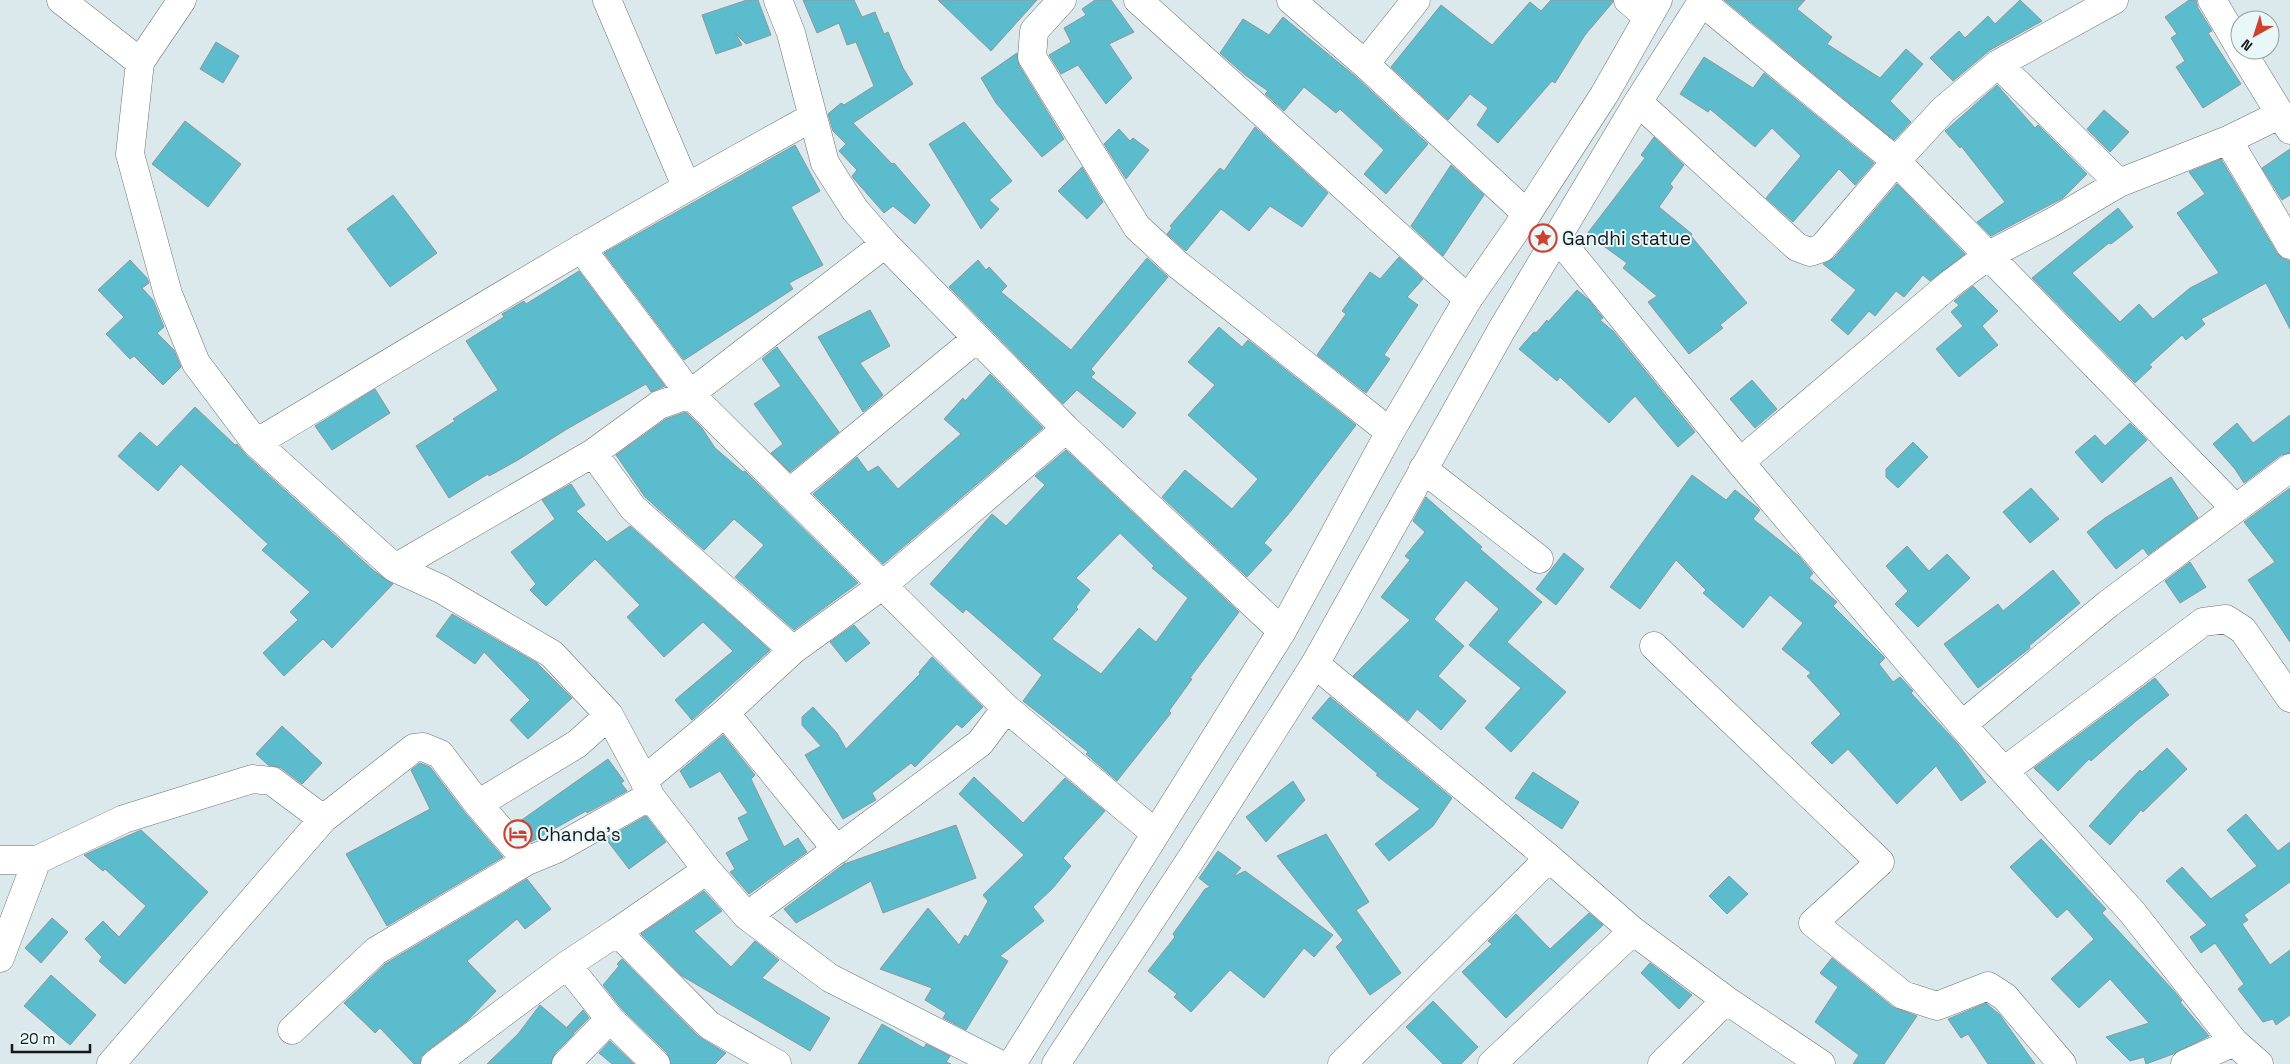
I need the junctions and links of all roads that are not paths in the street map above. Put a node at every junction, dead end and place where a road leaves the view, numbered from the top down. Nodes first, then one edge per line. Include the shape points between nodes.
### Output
1 (61, 0) edge
2 (182, 0) edge
3 (607, 0) edge
4 (778, 0) edge
5 (1062, 0) edge
6 (1138, 0) edge
7 (1291, 0) edge
8 (1416, 0) edge
9 (2114, 0) edge
10 (2212, 0) edge
11 (1702, 1) edge
12 (1645, 6) edge
13 (2230, 30) edge
14 (2248, 60) edge
15 (140, 62) junction
16 (1365, 64) junction
17 (1998, 64) junction
18 (1638, 102) junction
19 (813, 117) junction
20 (2285, 123) edge
21 (2228, 140) junction
22 (1896, 161) junction
23 (2119, 183) junction
24 (686, 186) junction
25 (1527, 214) junction
26 (1558, 238) junction
27 (885, 244) junction
28 (2290, 245) edge
29 (581, 248) junction
30 (1989, 255) junction
31 (1468, 299) junction
32 (976, 339) junction
33 (690, 394) junction
34 (1066, 429) junction
35 (1390, 432) junction
36 (256, 443) junction
37 (593, 453) junction
38 (1740, 462) junction
39 (1423, 468) junction
40 (2290, 468) edge
41 (789, 493) junction
42 (2234, 508) junction
43 (1539, 560) dead end
44 (395, 568) junction
45 (883, 585) junction
46 (1282, 631) junction
47 (1654, 646) dead end
48 (793, 650) junction
49 (1315, 664) junction
50 (2290, 698) edge
51 (1006, 708) junction
52 (725, 713) junction
53 (609, 715) junction
54 (1962, 725) junction
55 (2004, 771) junction
56 (647, 788) junction
57 (478, 804) junction
58 (323, 819) junction
59 (1155, 833) junction
60 (838, 850) junction
61 (1549, 858) junction
62 (0, 860) edge
63 (37, 860) junction
64 (527, 861) junction
65 (707, 870) junction
66 (748, 916) junction
67 (1633, 931) junction
68 (617, 932) junction
69 (0, 958) edge
70 (567, 965) junction
71 (1726, 1000) junction
72 (610, 1019) junction
73 (292, 1030) dead end
74 (2234, 1042) junction
75 (1809, 1061) edge
76 (111, 1064) edge
77 (435, 1064) edge
78 (566, 1064) edge
79 (656, 1064) edge
80 (777, 1064) edge
81 (1000, 1064) edge
82 (1012, 1064) edge
83 (1056, 1064) edge
84 (1342, 1064) edge
85 (1492, 1064) edge
86 (1662, 1064) edge
87 (2062, 1064) edge
88 (2185, 1064) edge
89 (2260, 1064) edge

1 - 15 street
2 - 15 street
3 - 24 street
4 - 19 street via 791,33
5 - 35 street via 1034,31 1032,56 1137,227 1177,264
6 - 31 street
7 - 16 street
8 - 16 street
9 - 17 street
10 - 13 street
11 - 18 street
11 - 22 street
12 - 25 street via 1604,95
14 - 20 street
15 - 36 street via 130,154 168,294 196,363
16 - 25 street
17 - 22 street via 1943,110
17 - 23 street
18 - 22 street via 1798,247 1810,252 1822,248
18 - 26 street
19 - 24 street
19 - 27 street via 825,163 855,210
20 - 21 street
21 - 23 street
21 - 28 street
22 - 30 street
23 - 30 street
24 - 29 street
25 - 31 street
26 - 38 street
26 - 39 street
27 - 32 street
27 - 33 street
29 - 33 street
29 - 36 street
30 - 38 street via 1935,296
30 - 42 street
31 - 35 street
32 - 34 street
32 - 41 street
33 - 37 street via 659,405
33 - 41 street
34 - 45 street
34 - 46 street
35 - 46 street
36 - 44 street
37 - 44 street
37 - 48 street via 633,508
38 - 54 street
39 - 43 street
39 - 49 street
40 - 42 street
41 - 45 street
42 - 54 street via 2108,604
44 - 53 street via 441,589 552,654
45 - 48 street
45 - 51 street
46 - 59 street
47 - 87 street via 1880,862 1813,923 1903,995 1937,1006 1988,986 2005,997
48 - 52 street
49 - 61 street
49 - 83 street
50 - 55 street via 2243,630 2226,619 2204,622
51 - 59 street
51 - 60 street via 980,742
52 - 56 street
52 - 60 street
53 - 56 street
53 - 57 street via 577,744
54 - 55 street
55 - 74 street via 2132,912
56 - 64 street via 556,849
56 - 65 street
57 - 58 street via 440,754 423,747 414,748
57 - 64 street
58 - 63 street via 272,781 252,779 124,819
58 - 76 street
59 - 82 street
60 - 66 street
61 - 67 street
61 - 84 street
62 - 63 street
63 - 69 street
64 - 73 street via 376,951
65 - 66 street
65 - 68 street
66 - 81 street via 830,978
67 - 71 street
67 - 85 street
68 - 70 street
68 - 80 street via 709,1025
70 - 72 street
70 - 77 street
71 - 75 street
71 - 86 street
72 - 78 street
72 - 79 street
74 - 88 street
74 - 89 street

